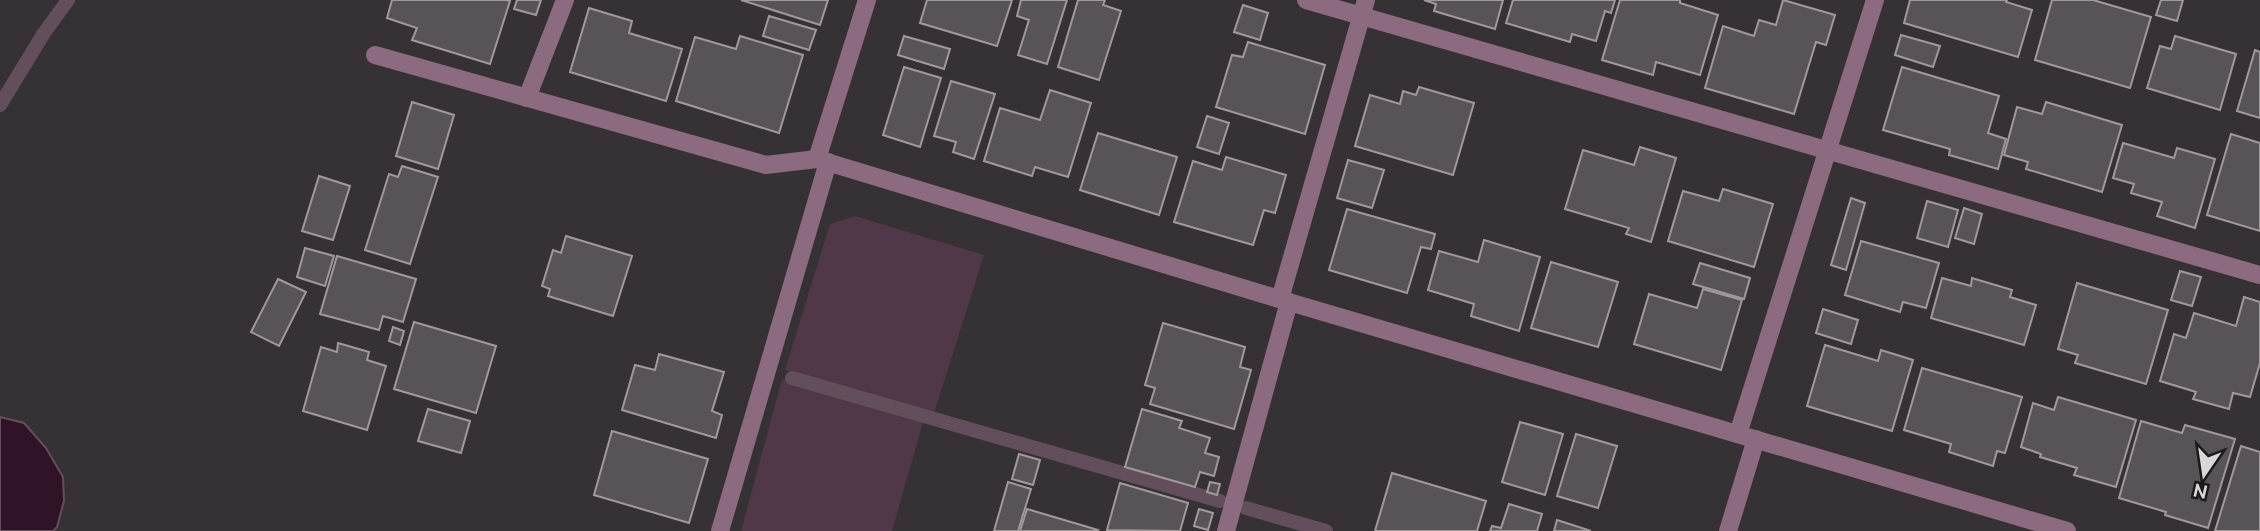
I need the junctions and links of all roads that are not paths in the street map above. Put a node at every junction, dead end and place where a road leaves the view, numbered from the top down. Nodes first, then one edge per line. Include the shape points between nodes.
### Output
1 (565, 0) edge
2 (866, 0) edge
3 (1306, 0) edge
4 (1875, 0) edge
5 (1363, 8) edge
6 (376, 55) dead end
7 (527, 98) junction
8 (1827, 150) junction
9 (822, 161) junction
10 (2260, 275) edge
11 (1284, 301) junction
12 (1738, 434) junction
13 (1756, 439) junction
14 (720, 531) edge
15 (1226, 531) edge
16 (1728, 531) edge
17 (2067, 531) edge

1 - 7 street
2 - 9 street
3 - 5 street
4 - 8 street
5 - 8 street
5 - 11 street
6 - 7 street
7 - 9 street via 766,165
8 - 10 street
8 - 12 street
9 - 11 street
9 - 14 street
11 - 12 street
11 - 15 street
12 - 13 street
13 - 16 street
13 - 17 street

